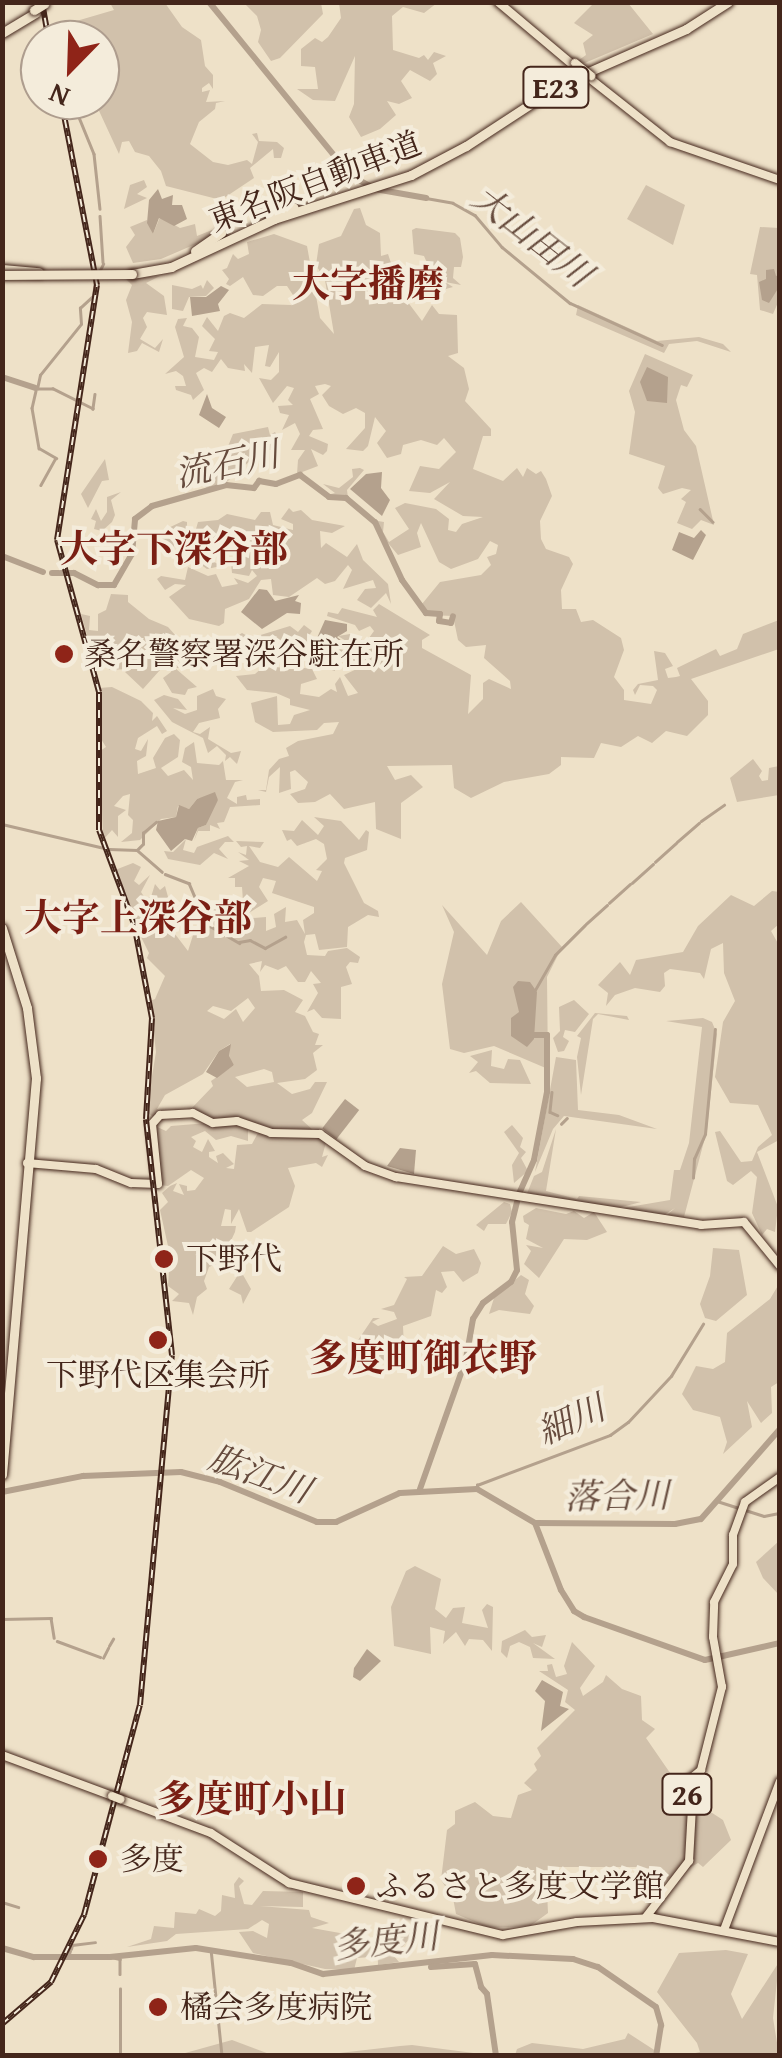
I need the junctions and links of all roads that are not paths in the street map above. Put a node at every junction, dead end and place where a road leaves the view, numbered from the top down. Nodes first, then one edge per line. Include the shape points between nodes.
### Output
1 (726, 2) edge
2 (502, 4) edge
3 (43, 6) edge
4 (2, 32) edge
5 (574, 64) junction
6 (424, 168) junction
7 (780, 178) edge
8 (387, 183) junction
9 (355, 194) junction
10 (310, 205) junction
11 (342, 206) dead end
12 (267, 212) dead end
13 (292, 220) dead end
14 (223, 237) junction
15 (170, 263) junction
16 (2, 273) edge
17 (132, 273) junction
18 (2, 928) edge
19 (2, 937) edge
20 (28, 1163) junction
21 (780, 1266) edge
22 (2, 1442) edge
23 (2, 1475) edge
24 (780, 1477) edge
25 (2, 1755) edge
26 (780, 1781) edge
27 (646, 1918) junction
28 (724, 1930) junction
29 (780, 1942) edge

1 - 6 highway, 東名阪自動車道 / E23 via 686,29 561,84
1 - 8 highway, 東名阪自動車道 / E23 via 560,82
2 - 5 main road
2 - 5 main road
3 - 4 highway
5 - 7 main road, bridge via 670,142
6 - 8 highway, 東名阪自動車道 / E23
6 - 11 highway
8 - 9 highway, 東名阪自動車道 / E23
9 - 10 highway, 東名阪自動車道 / E23
9 - 14 highway, 東名阪自動車道 / E23
10 - 12 highway
10 - 15 highway, 東名阪自動車道 / E23
13 - 14 highway
14 - 15 highway
14 - 17 highway, 東名阪自動車道 / E23 via 171,266
15 - 17 highway, 東名阪自動車道 / E23
16 - 17 highway, 東名阪自動車道 / E23, bridge
18 - 20 highway via 33,1040
19 - 20 highway via 32,1053
20 - 21 main road via 158,1184 152,1124 164,1114 193,1113 263,1132 314,1132 381,1174 702,1226 744,1222
20 - 22 highway
20 - 23 highway
24 - 27 main road, 26 via 748,1498 733,1537 733,1564 715,1598 722,1687 701,1770 684,1784 692,1807 690,1862
25 - 27 main road via 210,1832 289,1884 503,1935
26 - 28 main road
27 - 28 main road
28 - 29 main road

